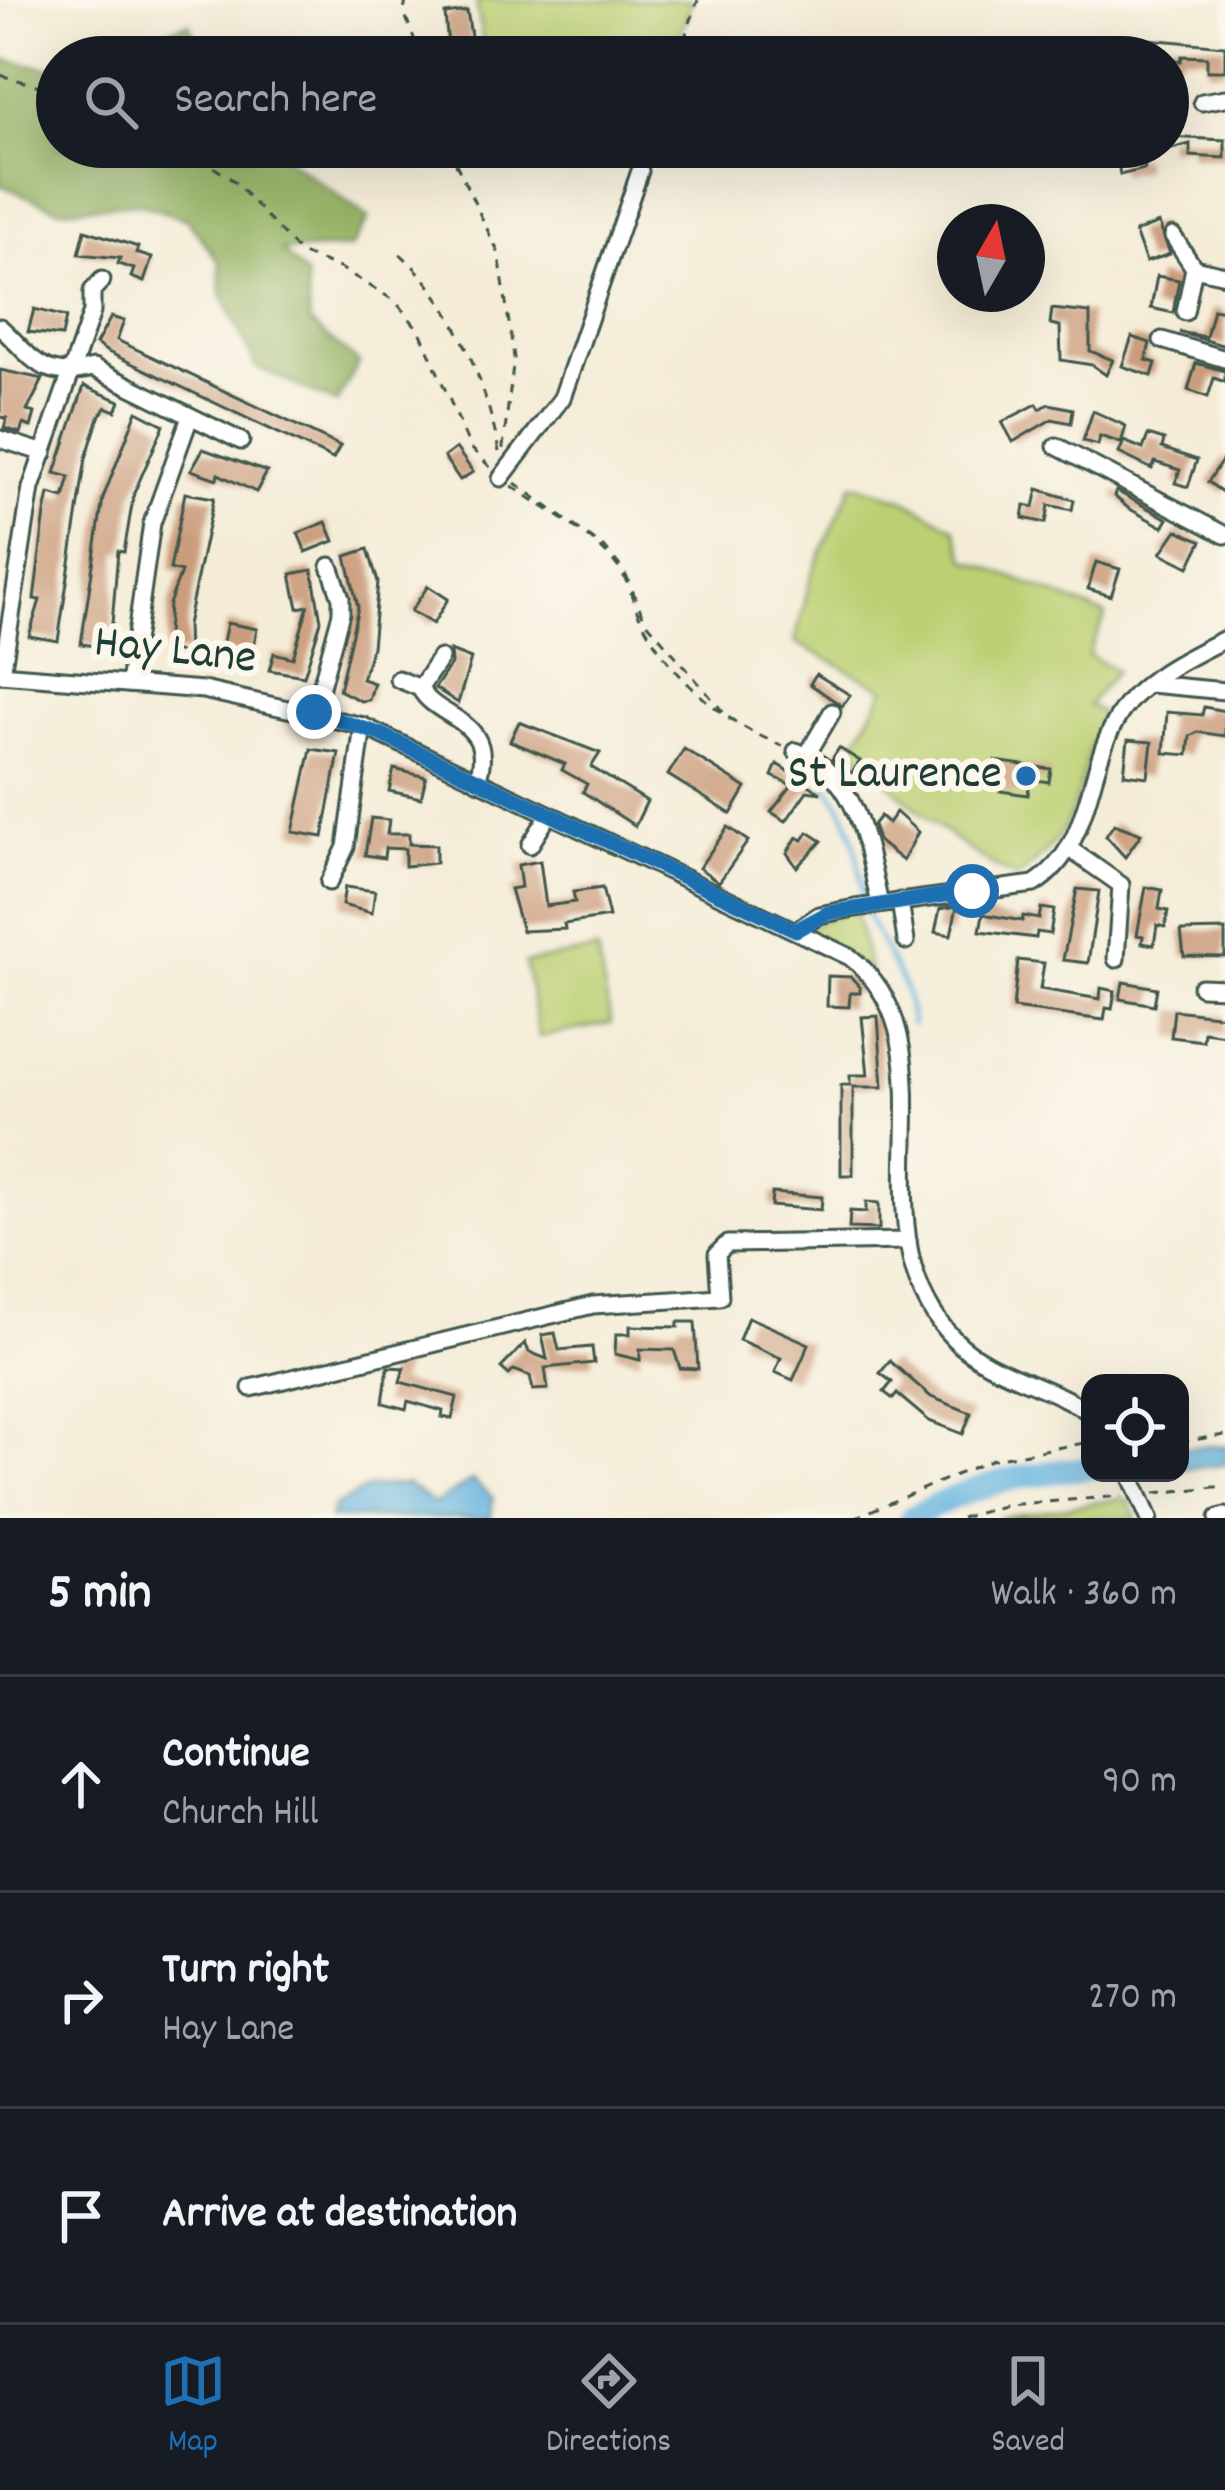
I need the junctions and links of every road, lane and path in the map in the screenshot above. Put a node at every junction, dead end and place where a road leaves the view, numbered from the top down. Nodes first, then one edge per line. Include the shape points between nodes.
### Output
1 (406, 0) edge
2 (698, 0) edge
3 (413, 36) edge
4 (685, 36) edge
5 (0, 75) edge
6 (36, 85) edge
7 (1225, 98) edge
8 (1202, 102) dead end
9 (215, 168) edge
10 (458, 168) edge
11 (640, 171) dead end
12 (1173, 236) dead end
13 (400, 254) dead end
14 (1194, 268) junction
15 (1225, 275) edge
16 (102, 280) dead end
17 (1185, 312) dead end
18 (0, 327) edge
19 (1162, 340) dead end
20 (1225, 359) edge
21 (72, 373) junction
22 (190, 417) junction
23 (0, 439) edge
24 (241, 442) dead end
25 (1055, 446) dead end
26 (44, 453) junction
27 (503, 471) junction
28 (1225, 535) edge
29 (330, 566) dead end
30 (1225, 638) edge
31 (440, 658) dead end
32 (1, 674) edge
33 (398, 679) dead end
34 (129, 683) junction
35 (1148, 684) junction
36 (420, 688) junction
37 (1225, 691) edge
38 (314, 712) junction
39 (832, 712) dead end
40 (363, 726) junction
41 (801, 753) junction
42 (477, 781) junction
43 (549, 815) junction
44 (530, 845) dead end
45 (1071, 850) junction
46 (329, 882) dead end
47 (900, 901) junction
48 (868, 906) junction
49 (796, 930) junction
50 (906, 941) dead end
51 (1116, 959) dead end
52 (1202, 987) dead end
53 (1225, 988) edge
54 (908, 1241) junction
55 (251, 1388) dead end
56 (1081, 1409) edge
57 (1225, 1435) edge
58 (1189, 1441) edge
59 (1081, 1444) edge
60 (1132, 1485) edge
61 (1225, 1486) edge
62 (854, 1518) edge
63 (961, 1518) edge
64 (1149, 1518) edge

1 - 3 path
2 - 4 path
5 - 6 path
7 - 8 street
9 - 27 path via 300,253 395,302 420,331 470,447
10 - 27 path via 500,254 514,358
11 - 27 street via 562,398
12 - 14 street
13 - 27 path via 448,317 495,424
14 - 15 street
14 - 17 street
16 - 21 street via 92,290
18 - 21 street via 23,356
19 - 20 street
21 - 22 street via 93,368
21 - 26 street
22 - 24 street
22 - 34 street via 152,523
23 - 26 street
25 - 28 street
26 - 32 street
27 - 41 path via 605,548 655,633 731,722
29 - 38 street via 340,613
30 - 35 street
31 - 36 street
32 - 34 street, Hay Lane
33 - 36 street
34 - 38 street, Hay Lane
35 - 37 street
35 - 45 street via 1109,733
36 - 42 street via 459,714 476,738
38 - 40 street, Hay Lane
39 - 41 street
40 - 42 street, Hay Lane
40 - 46 street via 346,847
41 - 48 street via 845,786 860,821
42 - 43 street, Hay Lane
43 - 44 street
43 - 49 street, Hay Lane
45 - 47 street via 1034,884
45 - 51 street via 1121,885
47 - 48 street
47 - 50 street
48 - 49 street via 820,915
49 - 54 street, Hay Lane via 870,973 896,1013
52 - 53 street
54 - 55 street via 727,1244 717,1255 720,1298 593,1305
54 - 56 street, Hay Lane via 925,1298 953,1339
57 - 58 path
59 - 62 path via 993,1459
60 - 61 path
60 - 63 path
60 - 64 street

